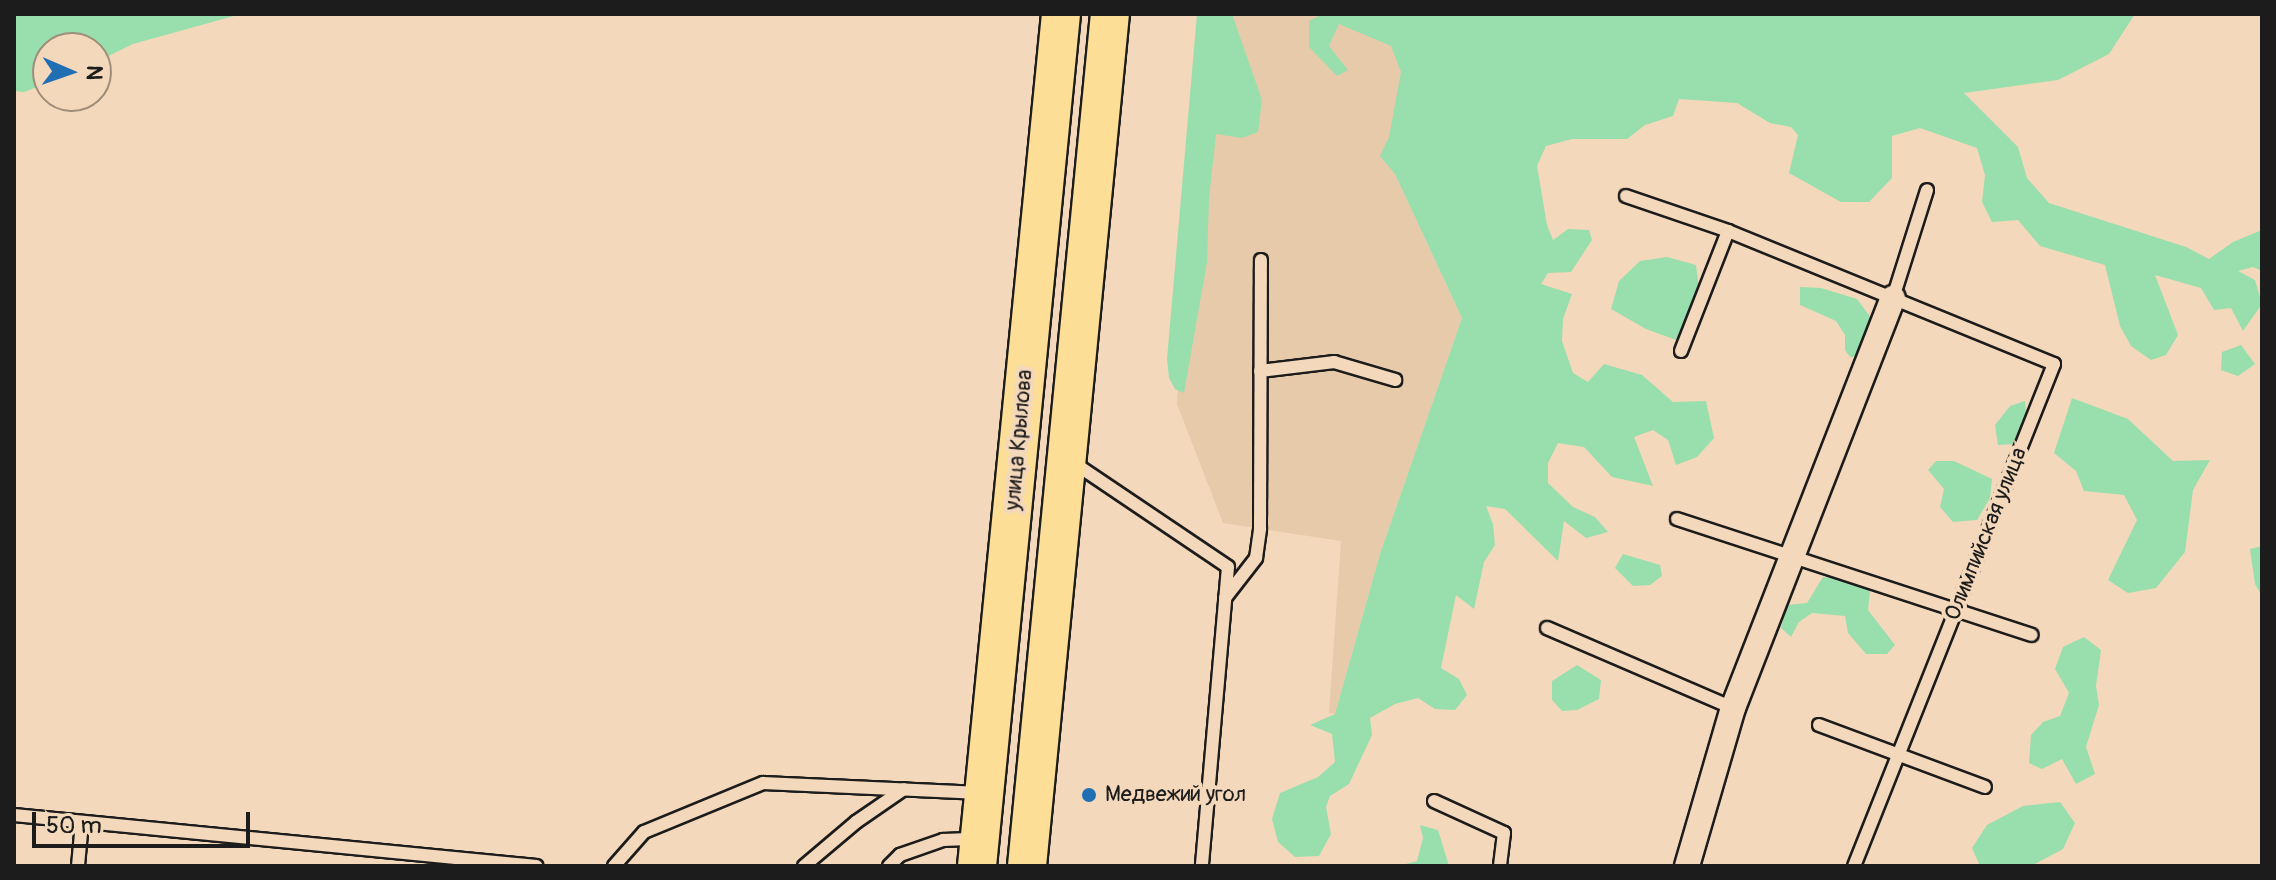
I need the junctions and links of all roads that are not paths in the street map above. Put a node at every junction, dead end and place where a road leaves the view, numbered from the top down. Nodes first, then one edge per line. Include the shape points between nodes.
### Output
1 (1061, 14) edge
2 (1110, 14) edge
3 (1927, 190) dead end
4 (1626, 196) dead end
5 (1728, 231) junction
6 (1261, 260) dead end
7 (1893, 298) junction
8 (1681, 351) dead end
9 (1260, 371) junction
10 (1395, 380) dead end
11 (1069, 459) junction
12 (1677, 519) dead end
13 (1790, 555) junction
14 (1225, 598) junction
15 (1956, 610) junction
16 (1547, 628) dead end
17 (2031, 635) dead end
18 (1733, 708) junction
19 (1819, 725) dead end
20 (1898, 755) junction
21 (1985, 787) dead end
22 (904, 789) junction
23 (984, 793) junction
24 (1434, 801) dead end
25 (14, 815) edge
26 (82, 822) junction
27 (978, 852) edge
28 (78, 866) edge
29 (537, 866) edge
30 (614, 866) edge
31 (804, 866) edge
32 (889, 866) edge
33 (1027, 866) edge
34 (1202, 866) edge
35 (1500, 866) edge
36 (1687, 866) edge
37 (1854, 866) edge

1 - 23 main road, улица Крылова
2 - 11 main road
3 - 7 lane
4 - 5 lane, Олимпийская улица
5 - 7 lane, Олимпийская улица
5 - 8 lane
6 - 9 lane
7 - 13 street
7 - 15 lane, Олимпийская улица via 2054,364
9 - 10 lane via 1334,362
9 - 14 lane via 1256,558
11 - 14 lane via 1228,567
11 - 33 main road
12 - 13 lane
13 - 15 lane
13 - 18 street
14 - 34 lane
15 - 17 lane
15 - 20 lane, Олимпийская улица
16 - 18 lane
18 - 36 street
19 - 20 lane
20 - 21 lane
20 - 37 lane, Олимпийская улица
22 - 23 lane
22 - 30 lane via 763,783 644,832
22 - 31 lane
23 - 27 main road, улица Крылова
24 - 35 lane via 1504,833
25 - 26 lane
26 - 28 lane
26 - 29 lane
27 - 32 lane via 943,840 900,855

